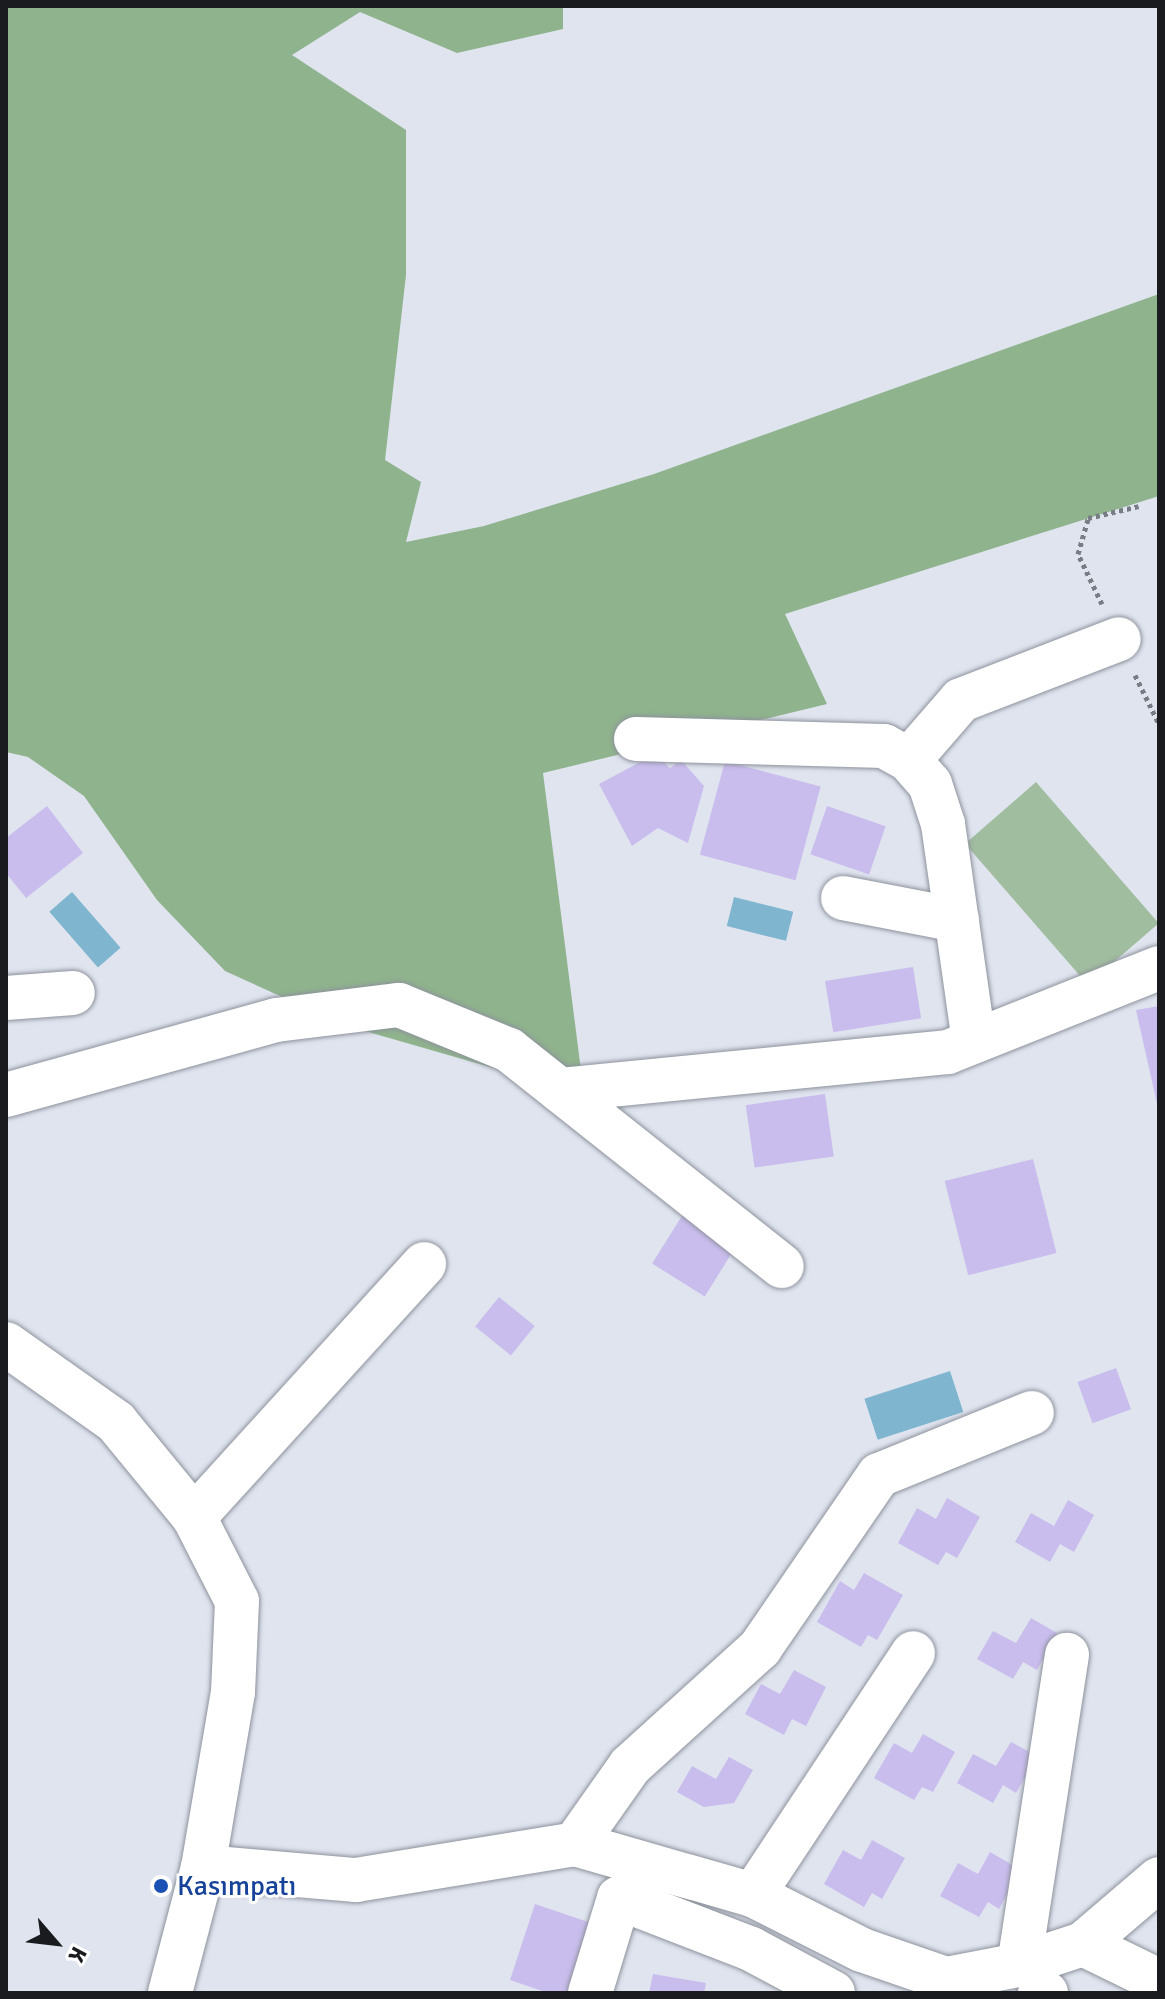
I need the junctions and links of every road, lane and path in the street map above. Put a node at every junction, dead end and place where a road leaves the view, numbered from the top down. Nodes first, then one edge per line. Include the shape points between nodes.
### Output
1 (1119, 639) dead end
2 (636, 739) dead end
3 (909, 760) junction
4 (843, 898) dead end
5 (957, 920) junction
6 (1159, 968) edge
7 (73, 993) dead end
8 (6, 998) edge
9 (974, 1041) junction
10 (560, 1090) junction
11 (6, 1095) edge
12 (424, 1264) dead end
13 (782, 1266) dead end
14 (6, 1344) edge
15 (1032, 1413) dead end
16 (194, 1517) junction
17 (913, 1653) dead end
18 (1067, 1655) dead end
19 (575, 1844) junction
20 (203, 1867) junction
21 (1159, 1879) edge
22 (753, 1895) junction
23 (1083, 1944) junction
24 (1159, 1981) edge
25 (1035, 1984) edge
26 (170, 1993) edge
27 (590, 1993) edge
28 (833, 1993) edge

1 - 3 street via 961,700
2 - 3 street via 884,746
3 - 5 street via 930,784 943,824
4 - 5 street
5 - 9 street
6 - 9 street
7 - 8 street
9 - 10 street via 948,1052
10 - 11 street via 509,1050 399,1005 276,1020
10 - 13 street
12 - 16 street
14 - 16 street via 116,1422
15 - 19 street via 879,1475 760,1648 630,1766
16 - 20 street via 237,1601 233,1692
17 - 22 street
18 - 25 street
19 - 20 street via 356,1880
19 - 22 street
20 - 26 street
21 - 23 street
22 - 25 street via 862,1950 946,1979
23 - 24 street
23 - 25 street
27 - 28 street via 619,1898 751,1949

